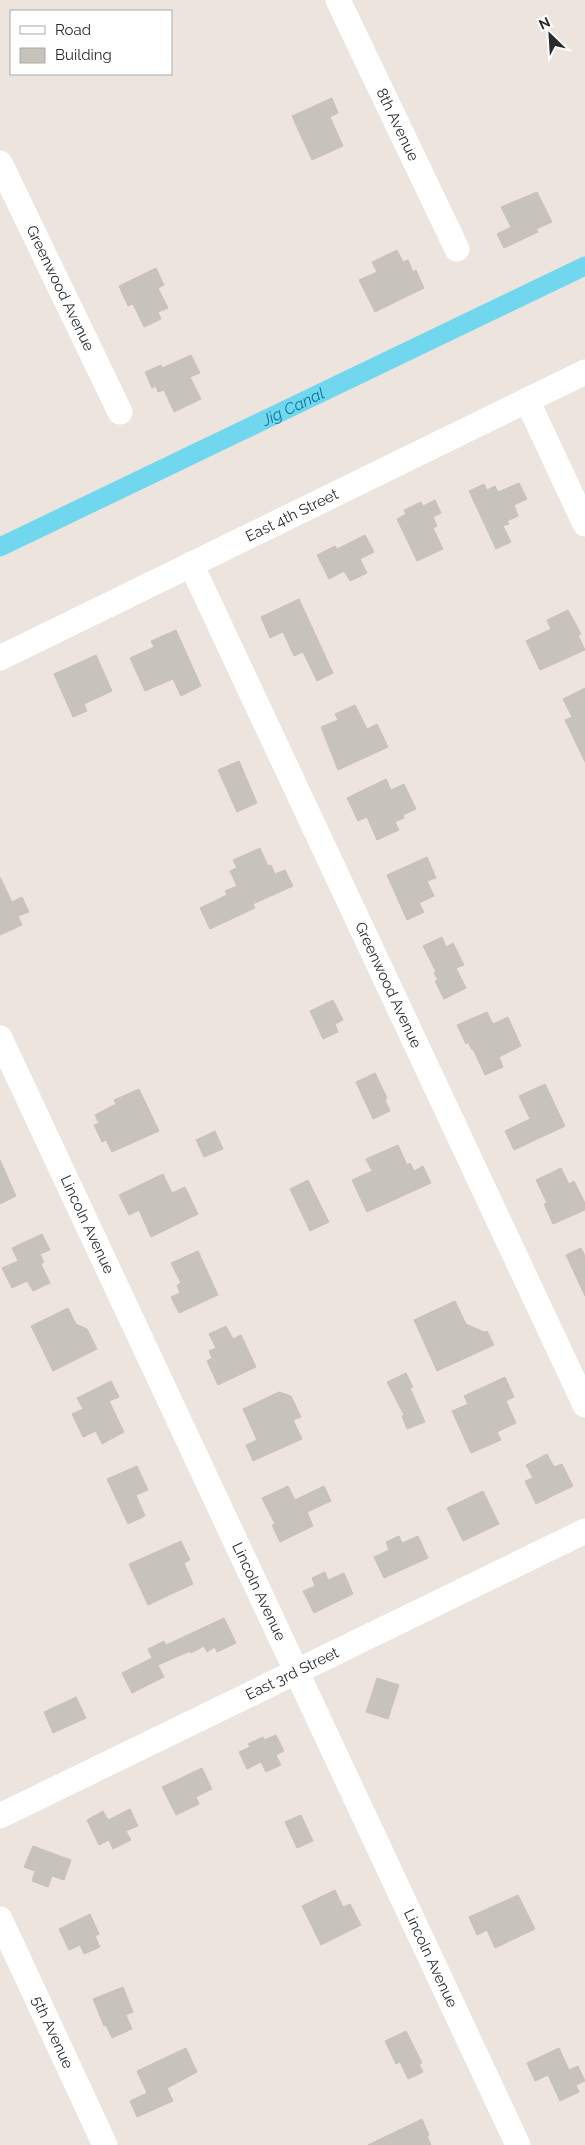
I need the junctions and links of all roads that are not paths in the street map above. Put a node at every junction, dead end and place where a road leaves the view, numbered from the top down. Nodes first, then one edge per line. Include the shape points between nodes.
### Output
1 (338, 0) edge
2 (0, 163) edge
3 (457, 248) dead end
4 (585, 372) edge
5 (527, 400) junction
6 (120, 412) dead end
7 (585, 524) edge
8 (191, 564) junction
9 (0, 658) edge
10 (0, 1038) edge
11 (585, 1406) edge
12 (585, 1531) edge
13 (296, 1672) junction
14 (0, 1816) edge
15 (0, 1919) edge
16 (104, 2145) edge
17 (518, 2145) edge

1 - 3 street, 8th Avenue
2 - 6 street, Greenwood Avenue
4 - 5 street, East 4th Street
5 - 7 street
5 - 8 street, East 4th Street
8 - 9 street, East 4th Street
8 - 11 street, Greenwood Avenue
10 - 13 street, Lincoln Avenue
12 - 13 street, East 3rd Street
13 - 14 street, East 3rd Street
13 - 17 street, Lincoln Avenue
15 - 16 street, 5th Avenue

